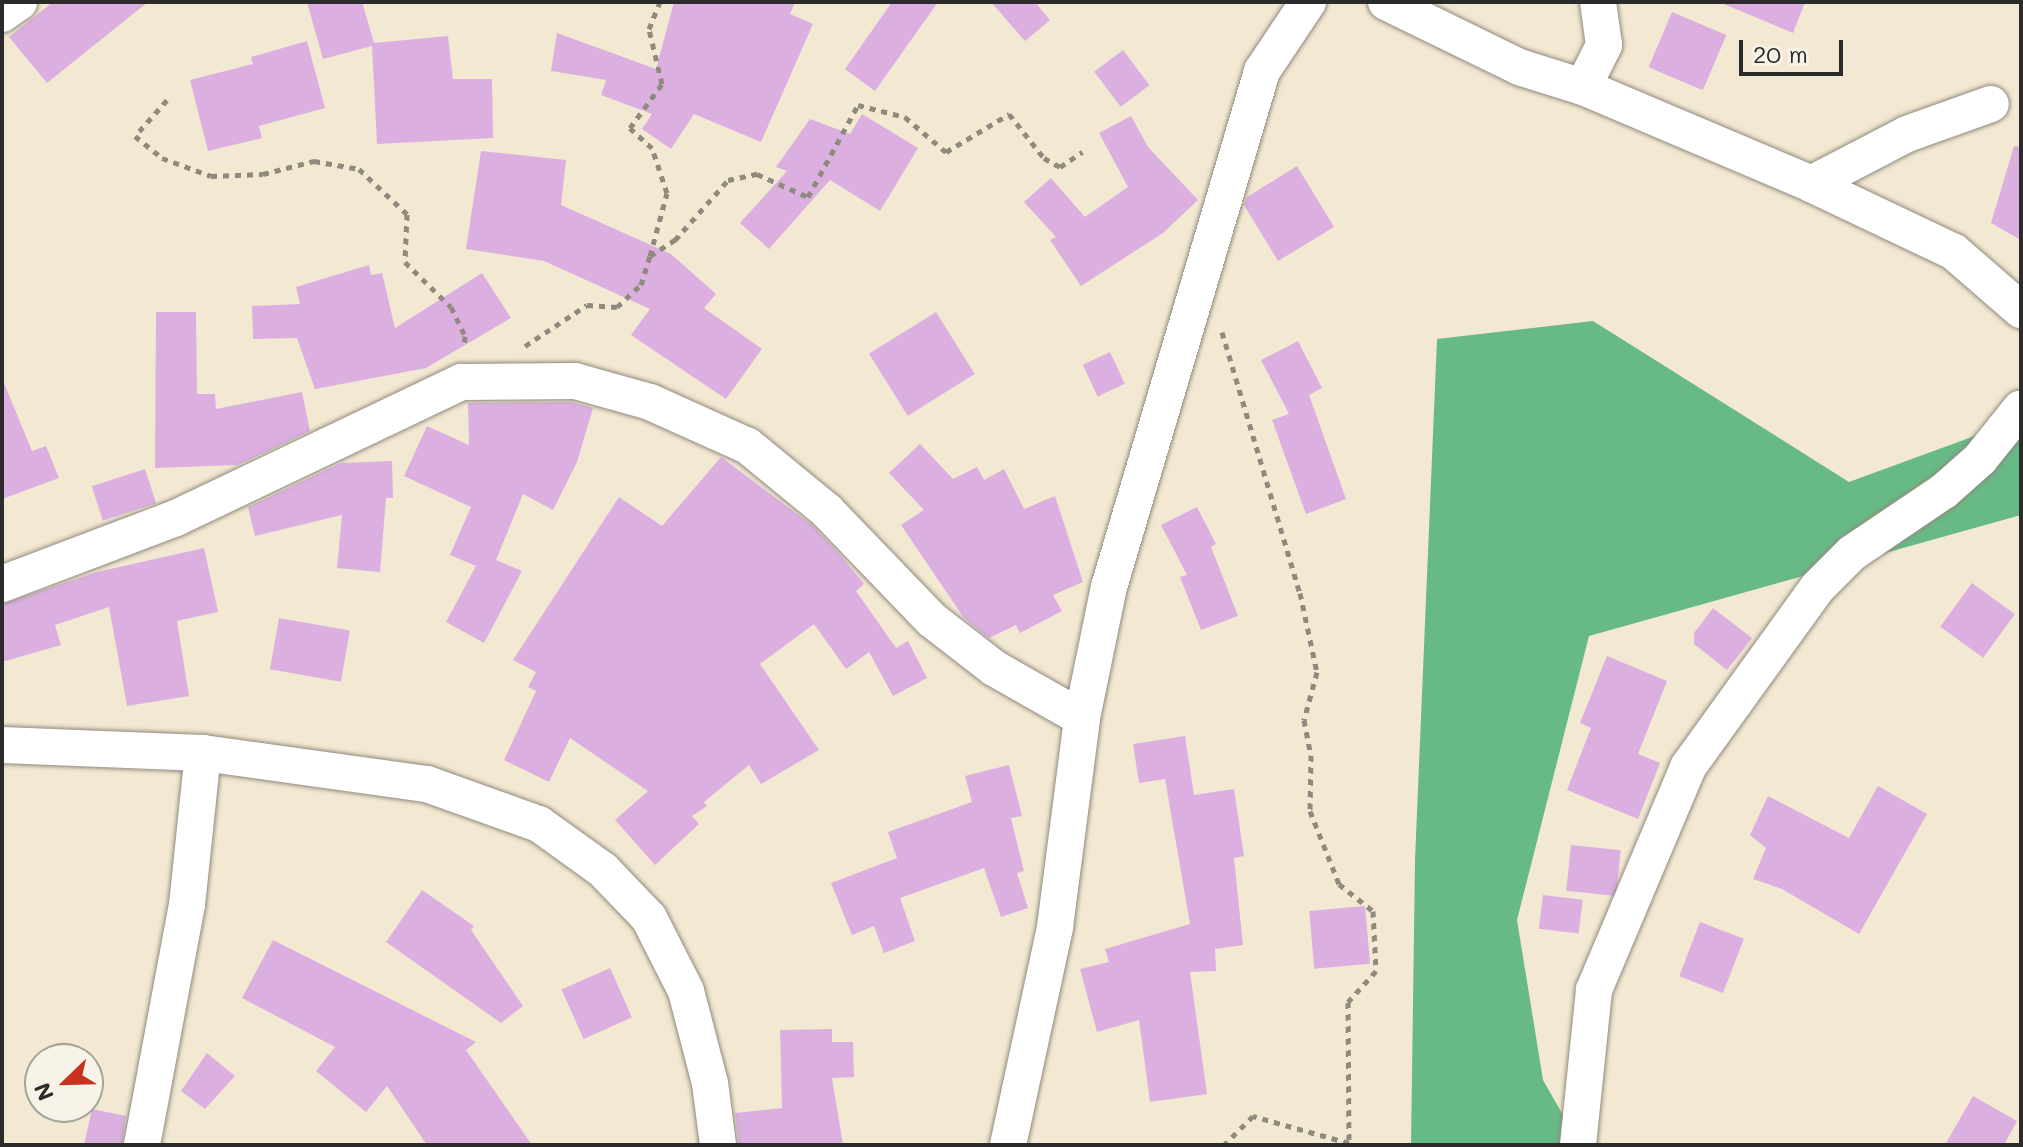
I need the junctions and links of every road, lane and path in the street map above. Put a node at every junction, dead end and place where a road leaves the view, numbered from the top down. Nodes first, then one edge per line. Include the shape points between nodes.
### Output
1 (19, 2) edge
2 (660, 2) edge
3 (1308, 2) edge
4 (1386, 2) edge
5 (1598, 2) edge
6 (2, 14) edge
7 (1583, 87) junction
8 (167, 100) dead end
9 (1991, 104) dead end
10 (1082, 152) dead end
11 (1811, 184) junction
12 (650, 256) junction
13 (2021, 310) edge
14 (1221, 329) dead end
15 (517, 351) dead end
16 (461, 382) junction
17 (2021, 408) edge
18 (2, 584) edge
19 (1082, 718) junction
20 (2, 745) edge
21 (203, 753) junction
22 (142, 1145) edge
23 (718, 1145) edge
24 (1008, 1145) edge
25 (1224, 1145) edge
26 (1578, 1145) edge

1 - 6 street
2 - 12 path via 649,29 662,84 630,128 652,148 667,193
3 - 19 street via 1262,71 1109,587
4 - 7 street via 1519,67
5 - 7 street via 1604,45
7 - 11 street
8 - 16 path via 135,136 162,158 211,176 263,174 314,161 359,169 407,214 405,262 451,307 465,336 464,351 474,376
9 - 11 street via 1907,134
10 - 12 path via 1060,167 1044,158 1009,114 946,152 905,117 858,105 808,197 757,174 728,180 675,240
11 - 13 street via 1954,252
12 - 15 path via 641,285 617,307 587,305
14 - 25 path via 1300,593 1317,672 1304,720 1311,755 1310,811 1339,884 1373,911 1376,971 1348,1002 1349,1143 1253,1116
16 - 18 street via 176,518
16 - 19 street via 575,381 650,402 748,446 827,511 932,620 994,668
17 - 26 street via 1962,475 1852,553 1818,587 1688,767 1594,990
19 - 24 street via 1055,927
20 - 21 street
21 - 22 street via 187,905
21 - 23 street via 442,788 539,824 603,870 649,918 686,991 710,1083

